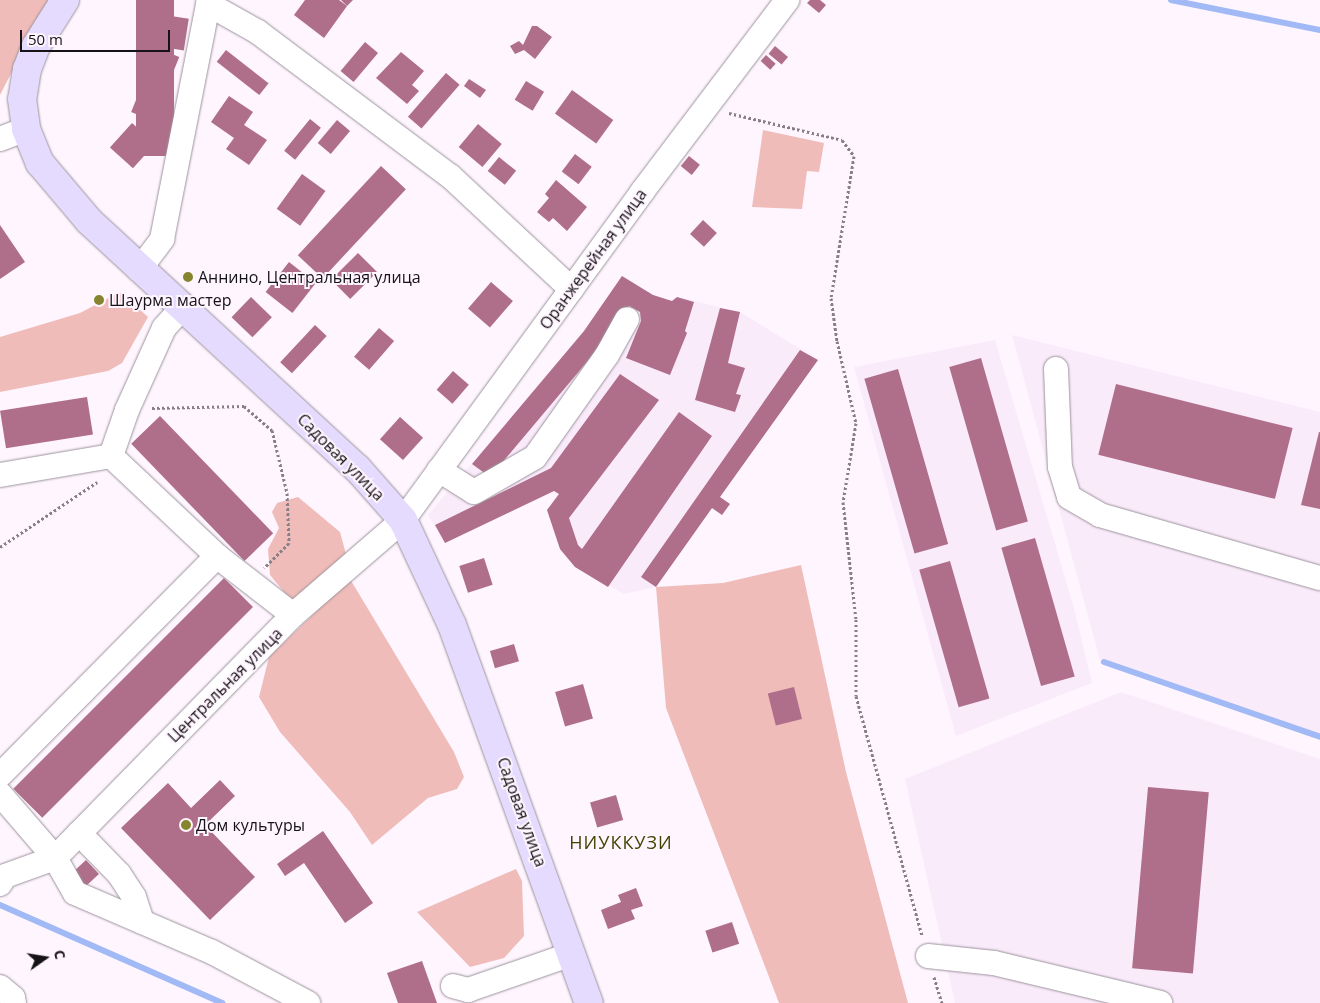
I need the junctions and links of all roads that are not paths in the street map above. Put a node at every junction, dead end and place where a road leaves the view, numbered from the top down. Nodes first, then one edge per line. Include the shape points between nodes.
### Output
1 (65, 0) edge
2 (787, 0) edge
3 (208, 2) edge
4 (26, 130) junction
5 (0, 139) edge
6 (139, 270) junction
7 (571, 289) junction
8 (182, 308) junction
9 (627, 319) dead end
10 (1056, 369) dead end
11 (111, 456) junction
12 (439, 470) junction
13 (0, 475) edge
14 (403, 520) junction
15 (217, 556) junction
16 (1320, 578) edge
17 (293, 615) junction
18 (0, 775) edge
19 (0, 794) edge
20 (79, 833) junction
21 (55, 858) junction
22 (0, 884) edge
23 (142, 922) junction
24 (572, 954) junction
25 (928, 956) road end
26 (452, 986) dead end
27 (0, 987) edge
28 (14, 1003) edge
29 (308, 1003) edge
30 (589, 1003) edge
31 (1160, 1003) edge

1 - 4 main road, Садовая улица via 36,46 27,69 22,99
2 - 7 street, Оранжерейная улица
3 - 6 street via 162,240
3 - 7 street via 258,32 450,176
4 - 5 street
4 - 6 main road, Садовая улица via 40,163 61,191
6 - 8 main road, Садовая улица
7 - 12 street, Оранжерейная улица
8 - 11 street via 164,328 127,410
8 - 14 main road, Садовая улица via 358,468
9 - 12 street via 607,355 535,457 474,492
10 - 16 street via 1060,467 1069,497 1100,515
11 - 13 street
11 - 15 street
12 - 14 street, Оранжерейная улица
14 - 17 street, Центральная улица
14 - 24 main road, Садовая улица via 452,625
15 - 17 street
15 - 18 street
17 - 20 street, Центральная улица
19 - 21 street
20 - 21 street, Центральная улица
20 - 23 street via 119,874 134,897
21 - 22 street via 6,876
21 - 23 street via 75,893
23 - 29 street via 212,952
24 - 26 street via 468,990
24 - 30 main road, Садовая улица
25 - 31 street via 994,963
27 - 28 street via 13,998

